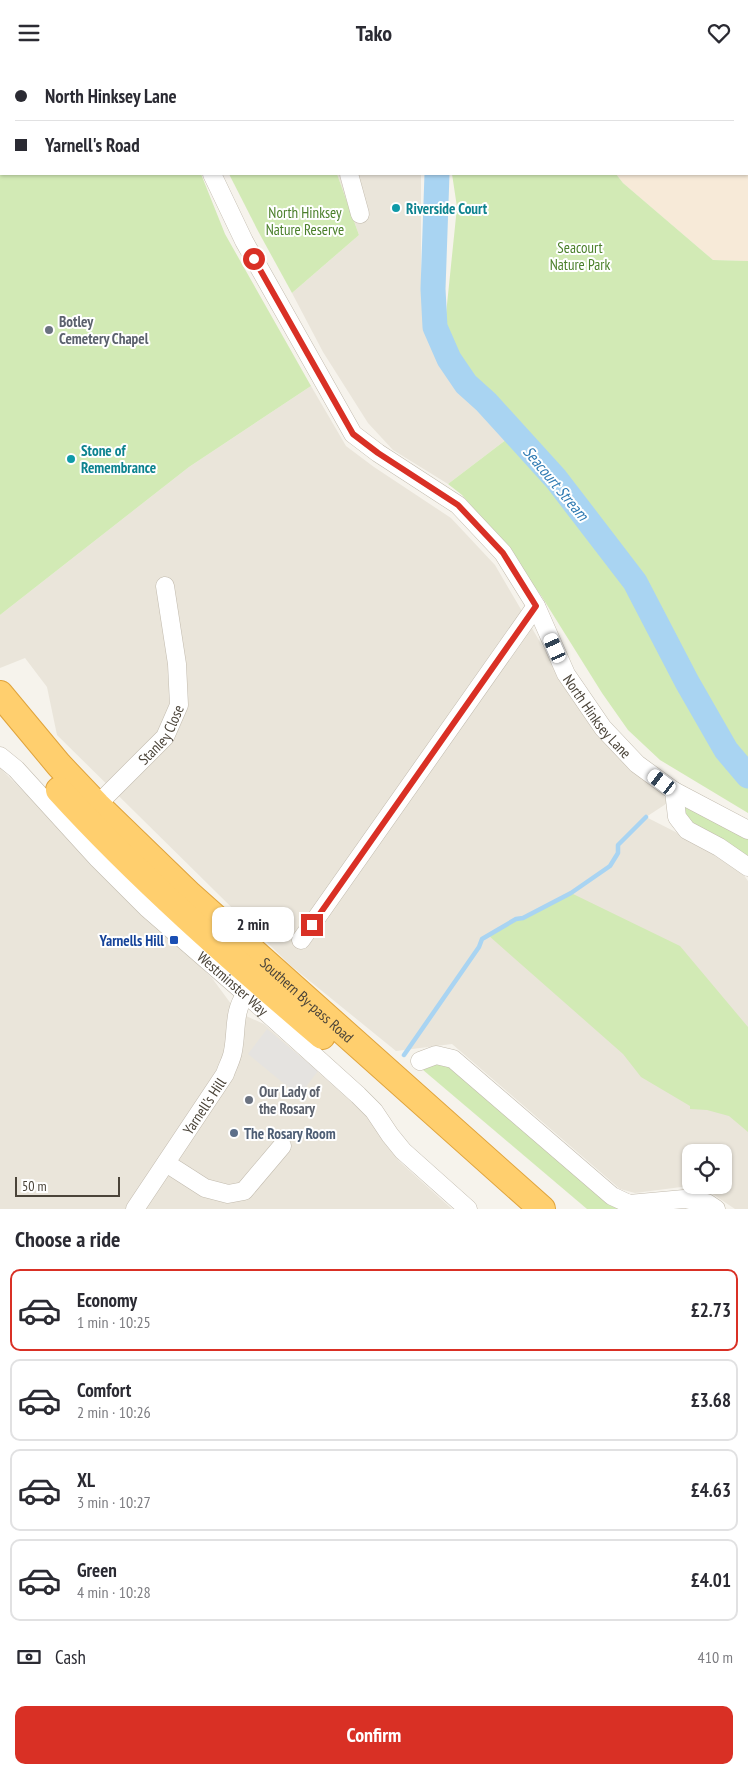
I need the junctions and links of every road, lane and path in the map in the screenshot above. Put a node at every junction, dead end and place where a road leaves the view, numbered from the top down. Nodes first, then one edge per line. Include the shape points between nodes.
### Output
1 (212, 175) edge
2 (349, 175) edge
3 (360, 213) dead end
4 (165, 585) dead end
5 (536, 606) junction
6 (0, 694) edge
7 (0, 722) edge
8 (0, 756) edge
9 (674, 791) junction
10 (97, 805) junction
11 (748, 830) edge
12 (748, 867) edge
13 (301, 941) dead end
14 (246, 994) junction
15 (420, 1061) dead end
16 (282, 1146) dead end
17 (166, 1163) junction
18 (684, 1204) edge
19 (135, 1209) edge
20 (468, 1209) edge
21 (514, 1209) edge
22 (542, 1209) edge
23 (716, 1209) edge

1 - 5 street, North Hinksey Lane via 244,241 353,434 458,505 503,553
2 - 3 street
4 - 10 street, Stanley Close via 177,664 179,705 165,737
5 - 9 street, North Hinksey Lane via 566,674 603,728 637,764
5 - 13 street
6 - 10 highway, Southern By-pass Road
7 - 21 highway, Southern By-pass Road via 44,775 157,891 403,1106
8 - 14 street, Westminster Way via 147,908
9 - 11 street, North Hinksey Lane
9 - 12 street via 677,817 687,830
10 - 22 highway, Southern By-pass Road via 190,895
14 - 17 street, Yarnell's Hill via 236,1013 233,1052 225,1074
14 - 20 street, Westminster Way via 369,1105 403,1151
15 - 18 street via 436,1055 453,1059 612,1196 629,1204
16 - 17 street via 244,1191 228,1194 205,1187
17 - 19 street, Yarnell's Hill
18 - 23 street via 707,1203

